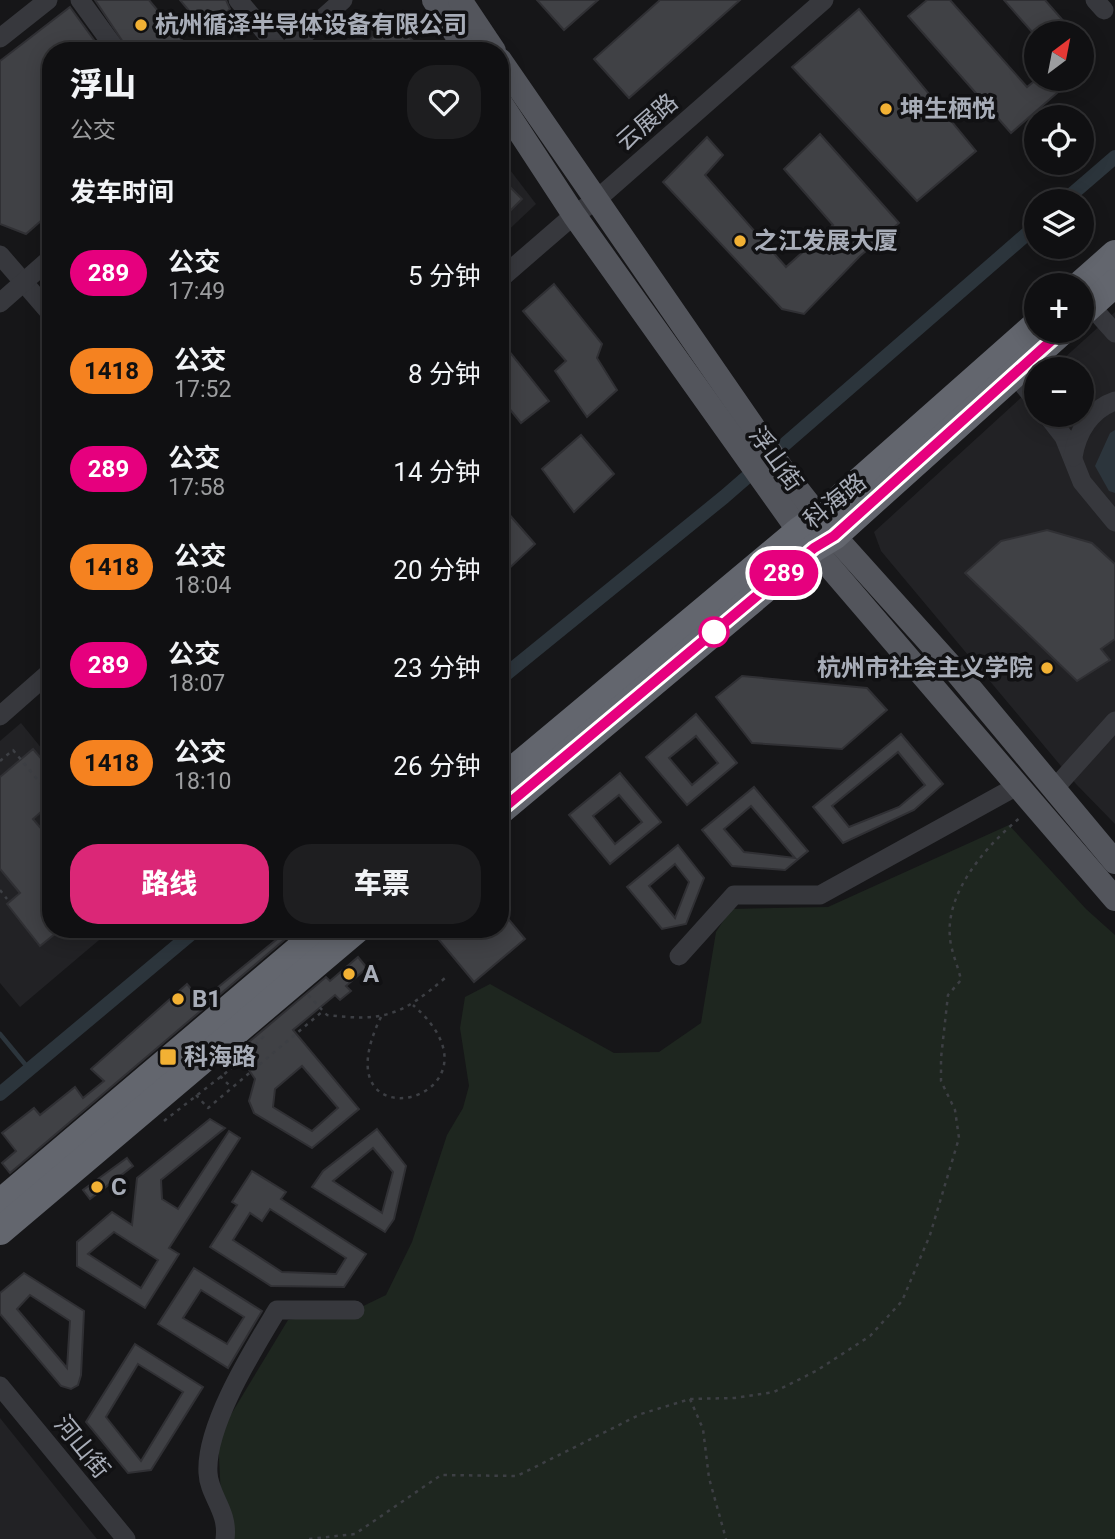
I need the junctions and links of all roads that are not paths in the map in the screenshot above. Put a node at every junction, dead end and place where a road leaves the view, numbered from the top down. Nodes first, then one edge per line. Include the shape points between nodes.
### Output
1 (80, 0) edge
2 (239, 0) edge
3 (343, 0) edge
4 (434, 0) edge
5 (460, 0) edge
6 (824, 0) edge
7 (38, 3) edge
8 (0, 38) edge
9 (110, 42) edge
10 (275, 42) edge
11 (294, 42) edge
12 (461, 42) edge
13 (488, 42) edge
14 (509, 73) edge
15 (509, 116) edge
16 (595, 201) junction
17 (574, 215) junction
18 (1115, 254) edge
19 (0, 255) edge
20 (42, 266) edge
21 (509, 271) edge
22 (24, 282) junction
23 (1115, 283) edge
24 (1094, 286) edge
25 (1094, 295) edge
26 (0, 303) edge
27 (42, 303) edge
28 (1094, 311) edge
29 (1115, 333) edge
30 (1024, 336) edge
31 (1048, 343) edge
32 (1014, 373) junction
33 (1024, 386) edge
34 (1115, 401) edge
35 (1057, 427) edge
36 (747, 438) junction
37 (1073, 457) junction
38 (1115, 522) edge
39 (817, 533) junction
40 (42, 679) edge
41 (0, 716) edge
42 (1115, 721) edge
43 (509, 773) edge
44 (1017, 786) junction
45 (1054, 789) junction
46 (509, 803) edge
47 (1115, 862) edge
48 (1115, 899) edge
49 (312, 938) edge
50 (345, 938) edge
51 (679, 956) dead end
52 (0, 1203) edge
53 (0, 1231) edge
54 (355, 1310) dead end
55 (0, 1386) edge
56 (126, 1539) edge
57 (225, 1539) edge

1 - 9 street
2 - 10 street
3 - 11 street
4 - 12 main road
5 - 13 main road
6 - 16 street, 云展路
7 - 8 street
14 - 16 main road, 浮山街
15 - 17 main road, 浮山街
16 - 17 street, 云展路
16 - 36 main road, 浮山街
17 - 21 street, 云展路
17 - 36 main road, 浮山街
18 - 24 highway
19 - 22 street
20 - 22 street
22 - 26 street
22 - 27 street
23 - 25 highway
28 - 29 street
30 - 39 highway, 科海路
31 - 32 highway, 科海路
32 - 33 street
32 - 39 highway, 科海路
34 - 37 street via 1100,406 1076,438
35 - 37 street
36 - 39 main road, 浮山街
37 - 38 street via 1082,482
39 - 43 highway, 科海路
39 - 44 main road, 浮山街
39 - 45 main road, 浮山街 via 959,676
39 - 46 highway, 科海路
40 - 41 street
42 - 45 street
44 - 48 main road, 浮山街
44 - 51 street via 820,895 734,895
45 - 47 main road, 浮山街
49 - 52 highway
50 - 53 highway
54 - 57 street via 277,1310 239,1374 209,1450 208,1475 224,1511
55 - 56 street, 河山街

